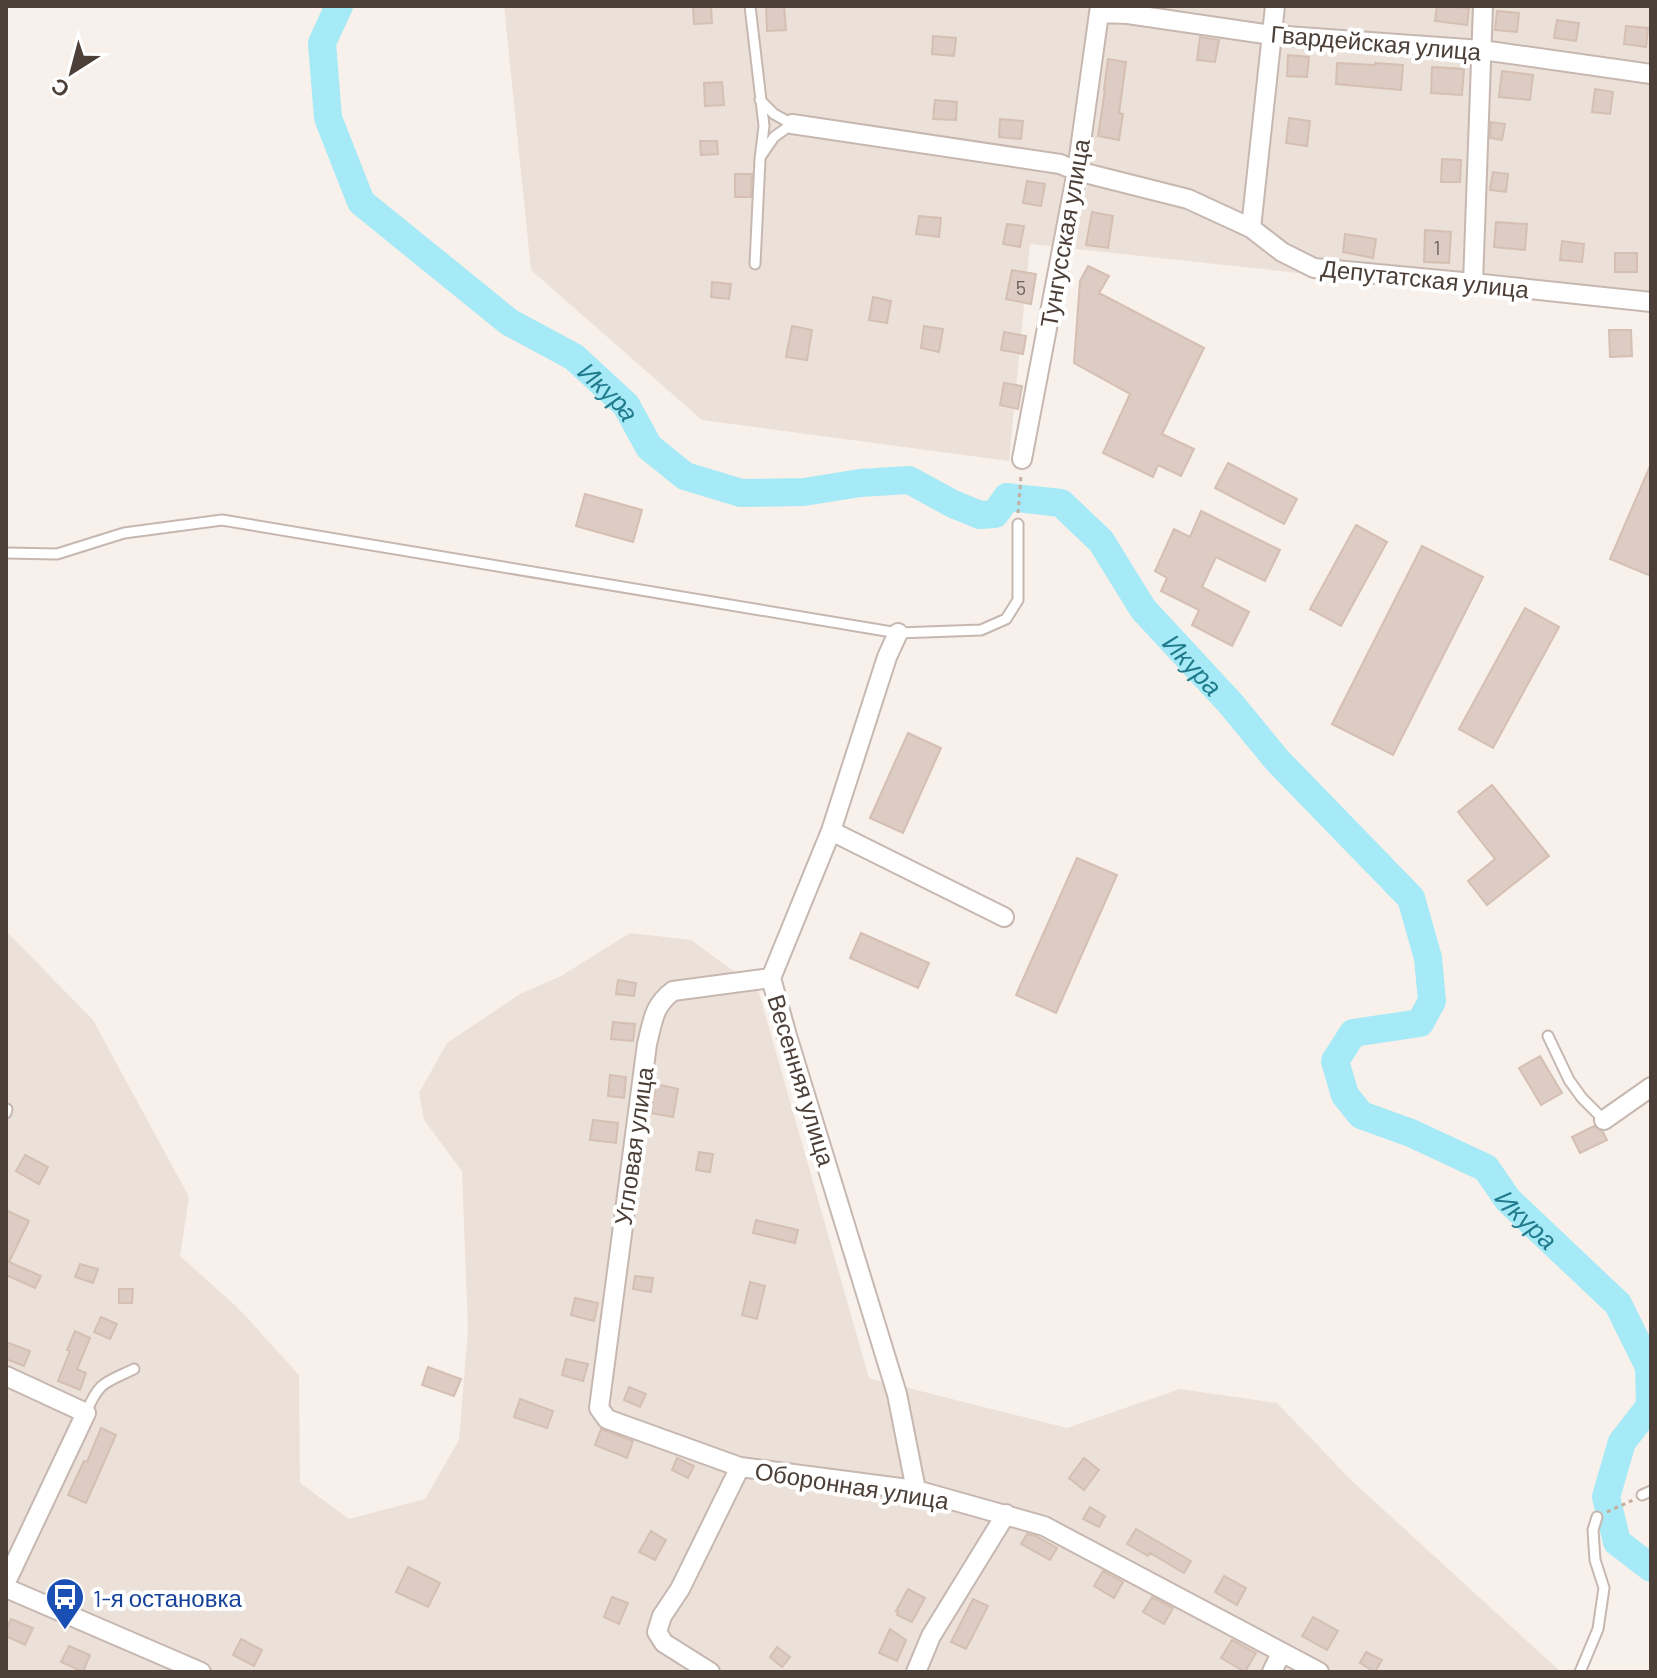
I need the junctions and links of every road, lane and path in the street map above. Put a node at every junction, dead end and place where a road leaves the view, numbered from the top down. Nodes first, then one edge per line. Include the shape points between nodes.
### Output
1 (750, 6) edge
2 (1275, 6) edge
3 (1483, 6) edge
4 (1100, 9) edge
5 (1128, 14) junction
6 (1272, 35) junction
7 (1095, 37) junction
8 (1482, 50) junction
9 (1651, 74) edge
10 (760, 100) junction
11 (792, 124) junction
12 (760, 159) junction
13 (1077, 171) junction
14 (1251, 228) junction
15 (755, 264) dead end
16 (1473, 283) junction
17 (1651, 302) edge
18 (1022, 459) joint
19 (1018, 524) joint
20 (6, 553) edge
21 (898, 633) junction
22 (831, 831) junction
23 (1004, 917) dead end
24 (771, 978) junction
25 (1548, 1036) dead end
26 (1651, 1087) edge
27 (1604, 1120) joint
28 (134, 1369) dead end
29 (6, 1376) edge
30 (599, 1408) joint
31 (86, 1413) junction
32 (740, 1467) junction
33 (916, 1490) junction
34 (1646, 1493) edge
35 (1006, 1514) junction
36 (1597, 1517) joint
37 (6, 1585) edge
38 (1281, 1653) junction
39 (201, 1672) edge
40 (710, 1672) edge
41 (916, 1672) edge
42 (1272, 1672) edge
43 (1319, 1672) edge
44 (1580, 1672) edge

1 - 10 lane
2 - 6 street
3 - 8 street
4 - 5 street, Гвардейская улица
4 - 7 street, Тунгусская улица
5 - 6 street, Гвардейская улица
5 - 7 street
6 - 8 street, Гвардейская улица
6 - 14 street
7 - 13 street, Тунгусская улица
8 - 9 street, Гвардейская улица
8 - 16 street
10 - 11 lane
10 - 12 lane
11 - 12 lane via 774,137
11 - 13 street, Депутатская улица via 1060,164
12 - 15 lane
13 - 14 street, Депутатская улица via 1188,199
13 - 18 street, Тунгусская улица
14 - 16 street, Депутатская улица via 1314,268
16 - 17 street, Депутатская улица
18 - 19 path
19 - 21 lane via 1018,600 1006,619 981,630
20 - 21 lane via 57,554 124,533 222,520
21 - 22 street, Весенняя улица
22 - 23 street
22 - 24 street, Весенняя улица
24 - 30 street, Угловая улица via 673,991 654,1014
24 - 33 street, Весенняя улица via 897,1394
25 - 27 lane via 1569,1080
26 - 27 street
28 - 31 lane via 101,1384
29 - 31 street
30 - 32 street, Оборонная улица via 607,1419
31 - 37 street
32 - 33 street, Оборонная улица
32 - 40 street via 657,1632 664,1643
33 - 35 street, Оборонная улица
34 - 36 path
35 - 38 street, Оборонная улица via 1044,1526
35 - 41 street via 931,1636
36 - 44 lane via 1595,1560 1604,1588 1598,1629
37 - 39 street
38 - 42 street
38 - 43 street, Оборонная улица

